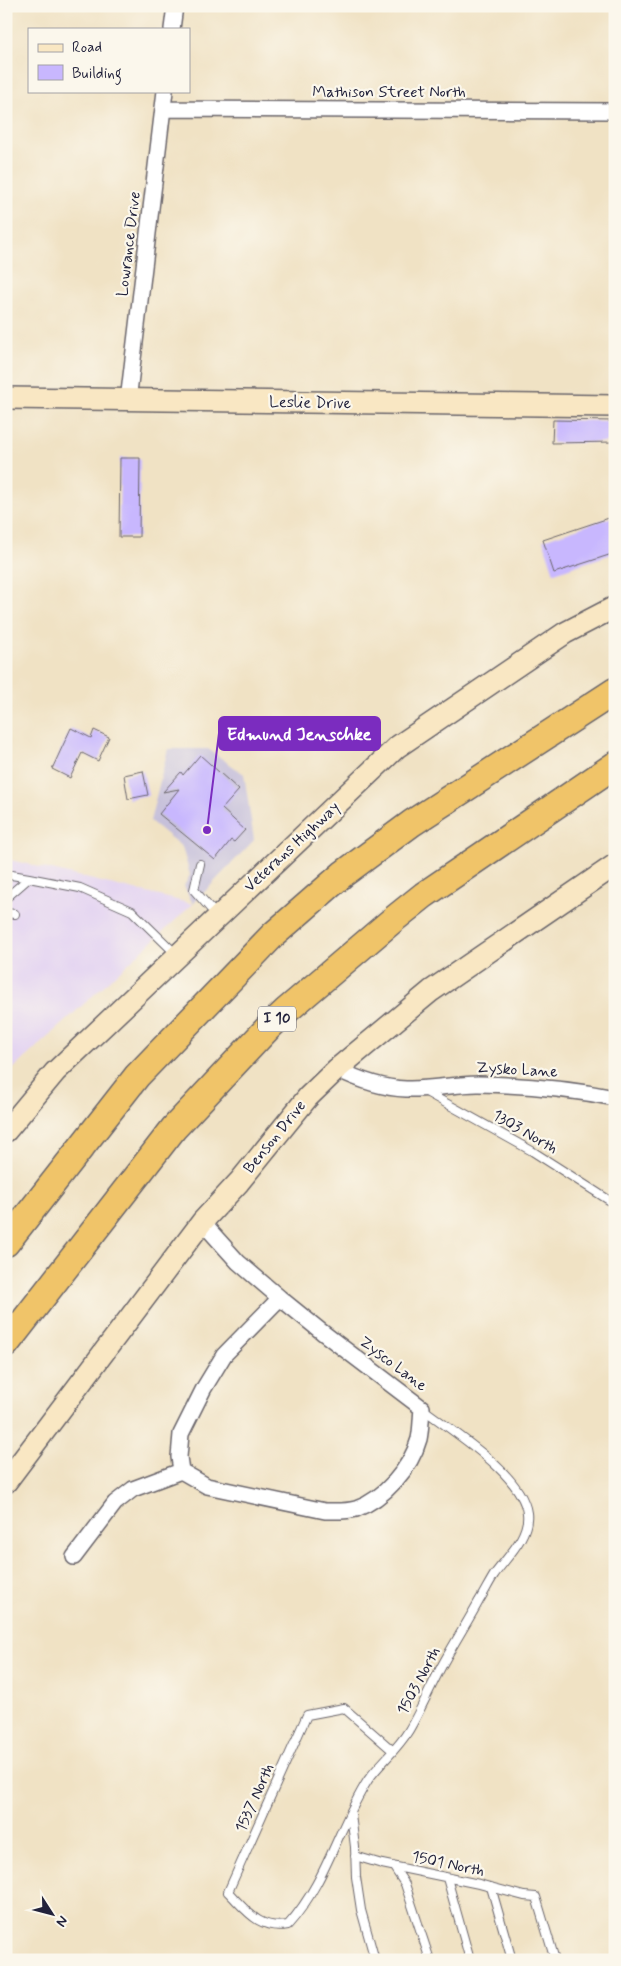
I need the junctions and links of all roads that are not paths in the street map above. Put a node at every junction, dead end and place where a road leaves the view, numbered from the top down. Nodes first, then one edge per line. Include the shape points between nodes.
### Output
1 (175, 6) edge
2 (172, 28) edge
3 (165, 92) edge
4 (163, 109) junction
5 (615, 110) edge
6 (6, 398) edge
7 (128, 401) junction
8 (615, 406) edge
9 (615, 607) edge
10 (615, 690) edge
11 (615, 765) edge
12 (200, 864) dead end
13 (615, 865) edge
14 (6, 874) edge
15 (29, 878) junction
16 (6, 898) edge
17 (218, 916) junction
18 (177, 955) junction
19 (337, 1070) junction
20 (417, 1089) junction
21 (615, 1098) edge
22 (6, 1131) edge
23 (615, 1204) edge
24 (202, 1222) junction
25 (6, 1243) edge
26 (280, 1298) junction
27 (6, 1344) edge
28 (422, 1408) junction
29 (181, 1471) junction
30 (6, 1482) edge
31 (74, 1557) dead end
32 (392, 1750) junction
33 (351, 1813) junction
34 (355, 1856) junction
35 (394, 1866) junction
36 (447, 1878) junction
37 (491, 1887) junction
38 (228, 1892) joint
39 (375, 1960) edge
40 (430, 1960) edge
41 (470, 1960) edge
42 (512, 1960) edge
43 (555, 1960) edge

1 - 2 street
3 - 4 street, Lowrance Drive
4 - 5 street, Mathison Street North
4 - 7 street, Lowrance Drive
6 - 7 street, Leslie Drive
7 - 8 street, Leslie Drive
9 - 17 street, Veterans Highway via 565,633 397,747
10 - 25 highway via 412,823 343,874 273,935 137,1076
11 - 27 highway, I 10 via 424,895 267,1029 174,1128
12 - 17 lane via 194,890
13 - 19 street, Benson Drive via 431,992
14 - 15 lane
15 - 16 lane
15 - 18 lane via 80,888 132,911
17 - 18 street, Veterans Highway
18 - 22 street, Veterans Highway via 54,1072
19 - 20 street, Zysko Lane via 370,1084
19 - 24 street, Benson Drive via 308,1097
20 - 21 street, Zysko Lane via 503,1085 570,1090
20 - 23 lane, 1303 North via 434,1095 532,1151
24 - 26 street, Zysco Lane via 238,1262
24 - 30 street, Benson Drive
26 - 28 street, Zysco Lane
26 - 29 street via 224,1355 204,1388 181,1434
28 - 29 street, Zysco Lane via 419,1438 403,1471 382,1494 354,1509 340,1512 325,1510 207,1486
28 - 32 lane, 1503 North via 509,1477 522,1496 528,1514 520,1541 494,1576 444,1660 408,1732
29 - 31 street via 133,1489 115,1503
32 - 33 lane, 1503 North via 368,1781
32 - 38 lane, 1537 North via 344,1708 307,1715
33 - 34 lane
33 - 38 lane, 1503 North via 329,1863 306,1904 288,1926 277,1927 255,1920
34 - 35 lane, 1501 North
34 - 39 lane via 362,1910
35 - 36 lane, 1501 North
35 - 40 lane via 405,1884
36 - 37 lane, 1501 North
36 - 41 lane
37 - 42 lane
37 - 43 lane, 1501 North via 536,1897

